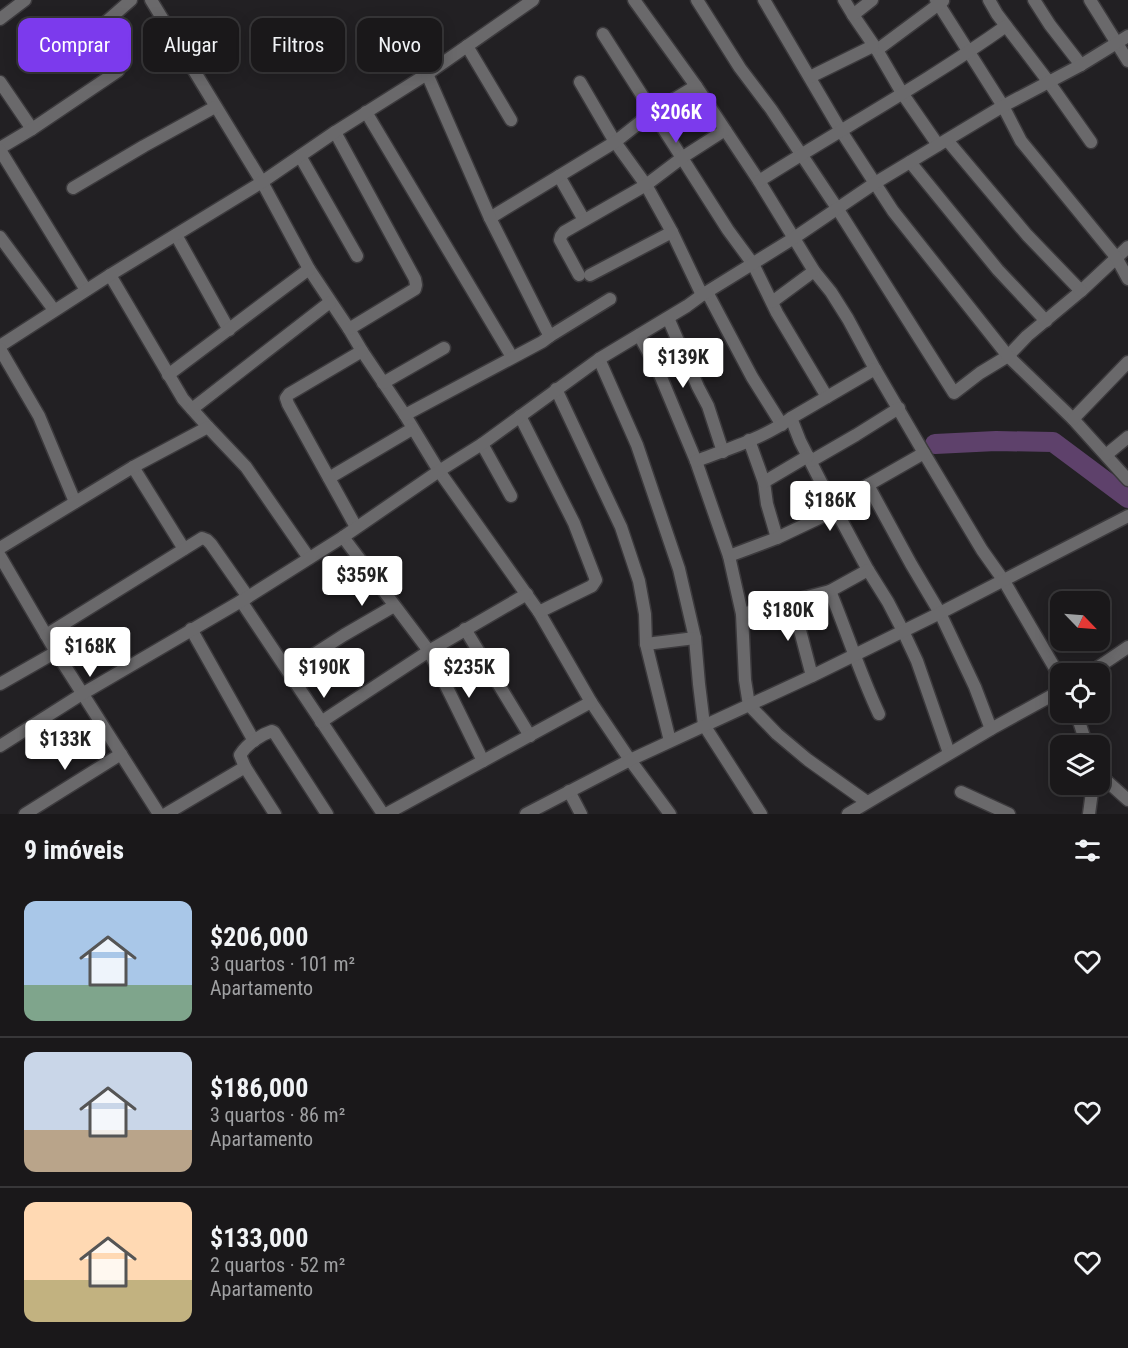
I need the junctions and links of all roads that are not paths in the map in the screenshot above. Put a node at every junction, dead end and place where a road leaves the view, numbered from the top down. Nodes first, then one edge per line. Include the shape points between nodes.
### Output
1 (25, 0) edge
2 (131, 0) edge
3 (151, 0) edge
4 (533, 0) edge
5 (634, 0) edge
6 (698, 0) edge
7 (764, 0) edge
8 (844, 0) edge
9 (872, 0) edge
10 (989, 0) edge
11 (1034, 0) edge
12 (1090, 0) edge
13 (940, 1) edge
14 (853, 15) junction
15 (111, 18) edge
16 (0, 19) edge
17 (1006, 26) junction
18 (603, 34) dead end
19 (1128, 36) edge
20 (1116, 43) junction
21 (467, 46) junction
22 (875, 48) junction
23 (969, 52) junction
24 (1128, 61) edge
25 (1080, 65) junction
26 (117, 72) edge
27 (427, 74) junction
28 (810, 77) junction
29 (1048, 81) junction
30 (0, 82) edge
31 (580, 82) dead end
32 (696, 86) junction
33 (902, 93) junction
34 (1003, 106) junction
35 (215, 107) junction
36 (366, 112) junction
37 (653, 112) junction
38 (511, 120) dead end
39 (32, 129) junction
40 (725, 130) junction
41 (841, 131) junction
42 (335, 132) junction
43 (615, 142) junction
44 (1091, 142) dead end
45 (943, 143) junction
46 (0, 149) edge
47 (800, 155) junction
48 (300, 156) junction
49 (683, 157) junction
50 (910, 162) junction
51 (559, 176) junction
52 (262, 182) junction
53 (759, 182) junction
54 (875, 183) junction
55 (646, 185) junction
56 (73, 188) dead end
57 (837, 208) junction
58 (490, 218) junction
59 (584, 220) junction
60 (672, 232) junction
61 (176, 235) junction
62 (0, 237) edge
63 (794, 238) junction
64 (1128, 247) edge
65 (357, 256) dead end
66 (1116, 257) junction
67 (753, 264) junction
68 (309, 269) junction
69 (814, 271) junction
70 (110, 275) junction
71 (1128, 279) edge
72 (86, 290) junction
73 (1082, 291) junction
74 (705, 294) junction
75 (610, 299) dead end
76 (330, 302) junction
77 (772, 302) junction
78 (54, 310) junction
79 (668, 318) junction
80 (1046, 321) junction
81 (349, 329) junction
82 (229, 330) junction
83 (639, 335) junction
84 (550, 336) junction
85 (0, 348) edge
86 (444, 348) dead end
87 (362, 351) junction
88 (1008, 356) junction
89 (512, 357) junction
90 (599, 359) junction
91 (1128, 362) edge
92 (875, 369) junction
93 (168, 375) junction
94 (383, 383) junction
95 (556, 389) junction
96 (827, 397) junction
97 (898, 408) junction
98 (192, 409) junction
99 (405, 416) junction
100 (520, 416) junction
101 (1073, 419) junction
102 (787, 421) junction
103 (208, 427) junction
104 (412, 429) junction
105 (1128, 437) edge
106 (749, 440) junction
107 (482, 444) junction
108 (723, 452) junction
109 (924, 453) junction
110 (1106, 454) junction
111 (809, 459) junction
112 (696, 461) junction
113 (133, 467) junction
114 (439, 471) junction
115 (329, 478) junction
116 (1128, 480) edge
117 (764, 482) junction
118 (868, 484) junction
119 (511, 496) dead end
120 (75, 502) junction
121 (834, 508) junction
122 (1128, 516) edge
123 (356, 527) junction
124 (343, 537) junction
125 (777, 538) junction
126 (0, 548) edge
127 (184, 549) junction
128 (0, 556) edge
129 (729, 556) junction
130 (309, 558) junction
131 (868, 570) junction
132 (1004, 580) junction
133 (830, 591) junction
134 (527, 594) junction
135 (245, 599) junction
136 (792, 600) junction
137 (394, 606) junction
138 (539, 612) junction
139 (940, 613) junction
140 (742, 614) junction
141 (191, 629) junction
142 (465, 629) junction
143 (903, 631) junction
144 (46, 634) junction
145 (695, 638) junction
146 (646, 644) junction
147 (1128, 647) edge
148 (429, 651) junction
149 (56, 652) junction
150 (854, 655) junction
151 (1052, 663) edge
152 (1104, 663) edge
153 (288, 671) junction
154 (812, 676) junction
155 (0, 684) edge
156 (82, 694) junction
157 (1050, 697) edge
158 (591, 702) junction
159 (749, 705) junction
160 (879, 714) dead end
161 (321, 722) junction
162 (704, 725) junction
163 (991, 729) junction
164 (531, 735) junction
165 (254, 741) junction
166 (670, 741) junction
167 (0, 746) edge
168 (949, 753) junction
169 (121, 754) junction
170 (630, 760) junction
171 (483, 761) junction
172 (245, 767) junction
173 (1110, 784) edge
174 (569, 791) junction
175 (961, 792) dead end
176 (1092, 795) edge
177 (1128, 800) edge
178 (44, 802) junction
179 (867, 802) junction
180 (25, 814) edge
181 (52, 814) edge
182 (159, 814) edge
183 (166, 814) edge
184 (275, 814) edge
185 (327, 814) edge
186 (385, 814) edge
187 (526, 814) edge
188 (581, 814) edge
189 (670, 814) edge
190 (761, 814) edge
191 (848, 814) edge
192 (1009, 814) edge
193 (1089, 814) edge

1 - 16 street
2 - 15 street
3 - 35 street
4 - 21 street
5 - 32 street
6 - 47 street
7 - 28 street
8 - 14 street
9 - 14 street
10 - 17 street
11 - 25 street
12 - 20 street
13 - 22 street
13 - 23 street
14 - 22 street
17 - 23 street
17 - 29 street
18 - 37 street
19 - 20 street
20 - 24 street
20 - 25 street
21 - 27 street
21 - 38 street
22 - 28 street
22 - 33 street
23 - 33 street
23 - 34 street
25 - 29 street
26 - 39 street
27 - 36 street
27 - 58 street
28 - 41 street
29 - 34 street
29 - 44 street
30 - 39 street
31 - 43 street
32 - 37 street
32 - 40 street
33 - 41 street
33 - 45 street
34 - 45 street
34 - 66 street via 1022,141
35 - 52 street
35 - 56 street
36 - 42 street
36 - 89 street
37 - 43 street
37 - 49 street
39 - 46 street
40 - 49 street
40 - 53 street
41 - 47 street
41 - 54 street
42 - 48 street
42 - 81 street via 416,285
43 - 51 street
43 - 55 street
45 - 50 street
45 - 73 street
46 - 72 street
47 - 53 street
47 - 57 street
48 - 52 street
48 - 65 street
49 - 55 street
49 - 67 street
50 - 54 street
50 - 80 street via 998,270
51 - 58 street
51 - 59 street
52 - 61 street
52 - 68 street
53 - 63 street
54 - 57 street
54 - 88 street via 893,212
55 - 59 street
55 - 60 street
57 - 63 street
57 - 88 street via 954,393
58 - 84 street
59 - 60 street via 564,232 560,240 584,275
60 - 74 street
61 - 70 street
61 - 82 street
62 - 78 street
63 - 67 street
63 - 69 street
64 - 66 street
66 - 71 street
66 - 73 street
67 - 74 street
67 - 77 street
68 - 76 street
68 - 82 street
69 - 77 street
69 - 92 street via 848,319
70 - 72 street
70 - 93 street
72 - 78 street
73 - 80 street
74 - 79 street
74 - 102 street via 752,377
75 - 84 street
76 - 81 street
76 - 98 street
77 - 96 street
78 - 85 street
79 - 83 street
79 - 108 street via 708,406
80 - 88 street
81 - 87 street
82 - 93 street
83 - 90 street
83 - 112 street
84 - 89 street
85 - 120 street via 39,416
86 - 94 street
87 - 94 street
87 - 115 street via 286,398
88 - 101 street
89 - 99 street
90 - 95 street
90 - 145 street via 644,465 679,569
91 - 101 street
92 - 96 street
92 - 97 street
93 - 98 street
94 - 99 street
95 - 100 street
95 - 146 street via 621,527 639,581
96 - 102 street
97 - 109 street
97 - 111 street
98 - 103 street
99 - 104 street
100 - 107 street
100 - 138 street via 574,523 597,580
101 - 110 street
102 - 106 street
102 - 111 street
103 - 113 street
103 - 130 street via 246,467
104 - 114 street
104 - 115 street
105 - 110 street
106 - 108 street
106 - 117 street
107 - 114 street
107 - 119 street
108 - 112 street
109 - 118 street
109 - 132 street
110 - 116 street
111 - 117 street
111 - 121 street
112 - 129 street
113 - 120 street
113 - 127 street
114 - 123 street
114 - 134 street
115 - 123 street
117 - 125 street
118 - 121 street
118 - 139 street
120 - 126 street
121 - 125 street
121 - 131 street
122 - 132 street
123 - 124 street
124 - 130 street
124 - 137 street
125 - 129 street
127 - 135 street via 202,538 207,540
127 - 144 street
128 - 144 street
129 - 140 street
130 - 135 street
131 - 133 street
131 - 143 street
132 - 139 street
132 - 151 street
133 - 136 street
133 - 150 street
134 - 138 street
134 - 142 street
135 - 141 street
135 - 153 street
136 - 140 street
136 - 154 street
137 - 148 street
137 - 153 street
138 - 158 street
139 - 143 street
139 - 163 street
140 - 159 street
141 - 156 street
141 - 165 street
142 - 148 street
142 - 164 street
143 - 150 street
143 - 168 street
144 - 149 street
145 - 146 street
145 - 162 street
146 - 166 street
147 - 152 street
148 - 161 street
148 - 171 street
149 - 155 street
149 - 156 street
150 - 154 street
150 - 160 street
153 - 161 street
154 - 159 street
156 - 167 street
156 - 169 street
157 - 163 street
158 - 164 street
158 - 170 street
159 - 162 street
159 - 179 street via 808,760
161 - 186 street
162 - 166 street
162 - 190 street
163 - 168 street
164 - 171 street
165 - 172 street via 241,752
165 - 185 street via 274,732
166 - 170 street
168 - 179 street
169 - 178 street
169 - 182 street
170 - 174 street
170 - 189 street
171 - 186 street
172 - 183 street
172 - 184 street
173 - 177 street
174 - 187 street
174 - 188 street
175 - 192 street
176 - 193 street
178 - 180 street
178 - 181 street
179 - 191 street

